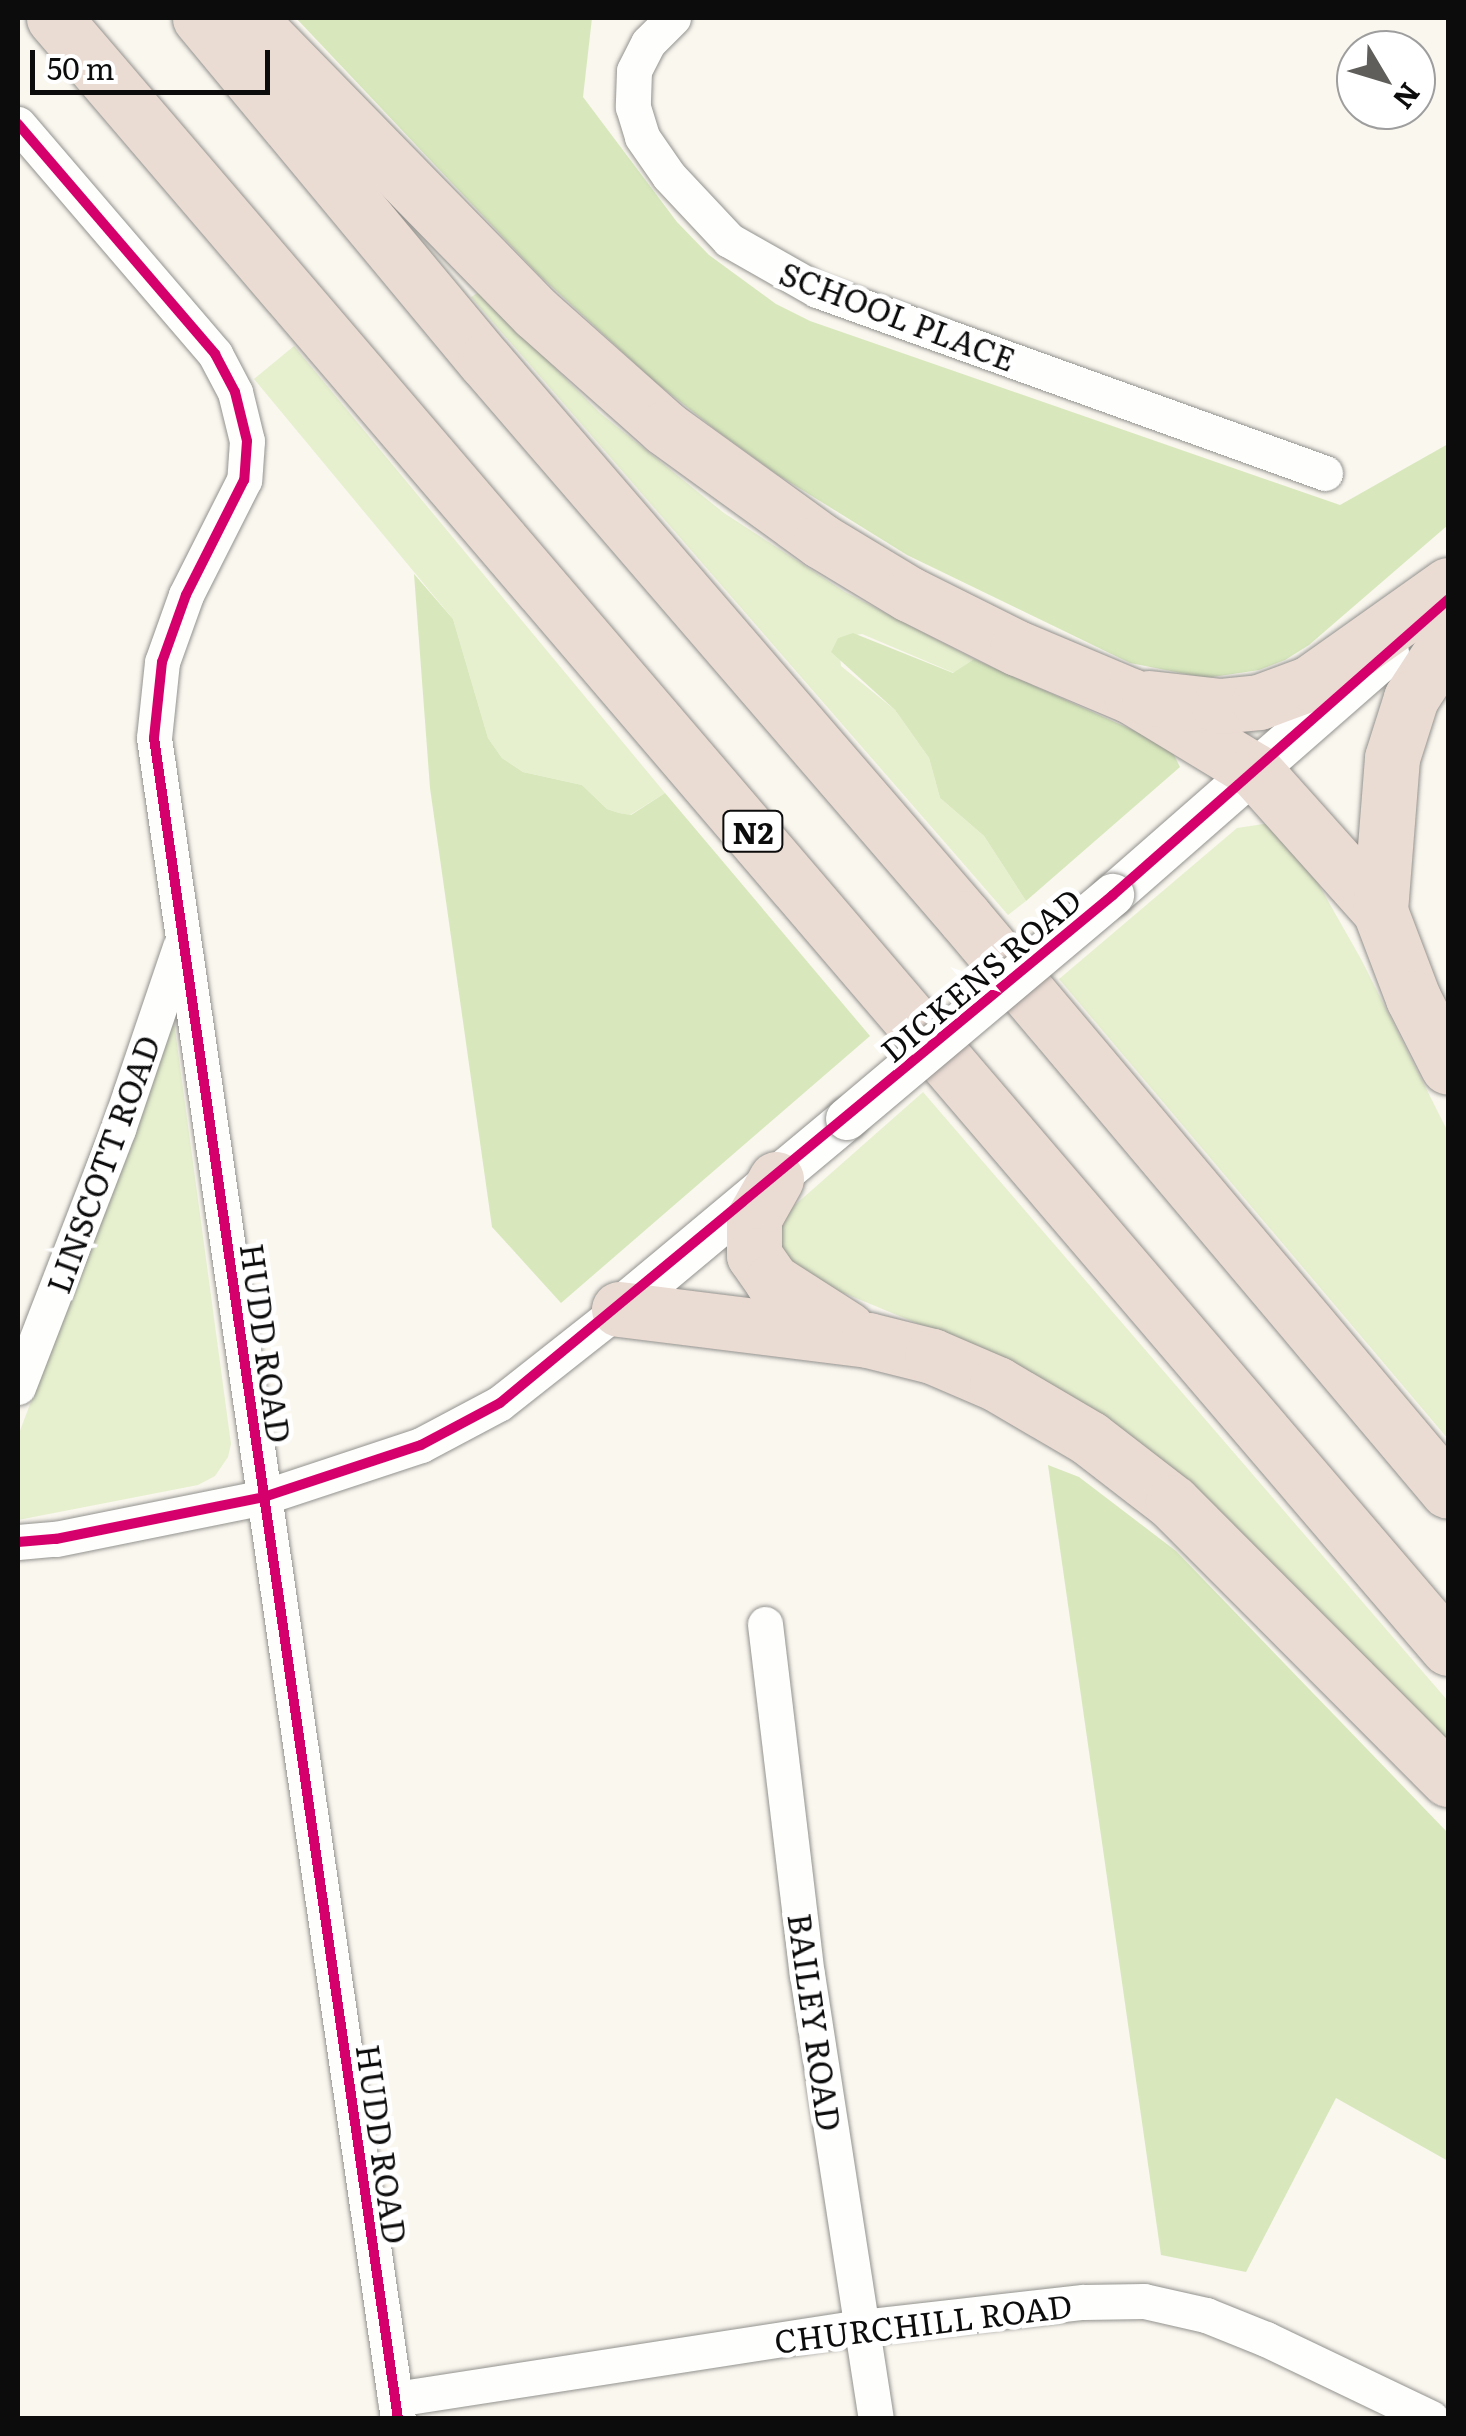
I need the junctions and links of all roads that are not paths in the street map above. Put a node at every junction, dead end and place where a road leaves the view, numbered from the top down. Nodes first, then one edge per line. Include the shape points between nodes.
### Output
1 (54, 18) edge
2 (200, 18) edge
3 (248, 18) edge
4 (673, 18) edge
5 (18, 124) edge
6 (1325, 474) dead end
7 (1448, 585) edge
8 (1448, 600) edge
9 (1448, 641) edge
10 (1131, 696) junction
11 (1255, 771) junction
12 (1380, 911) junction
13 (183, 940) junction
14 (1448, 1066) edge
15 (776, 1179) junction
16 (618, 1309) junction
17 (868, 1340) junction
18 (18, 1387) edge
19 (1448, 1491) edge
20 (264, 1497) junction
21 (18, 1542) edge
22 (764, 1624) dead end
23 (1448, 1648) edge
24 (1448, 1779) edge
25 (862, 2327) junction
26 (396, 2409) edge
27 (876, 2418) edge
28 (1430, 2418) edge

1 - 23 highway, N2
2 - 19 highway via 484,361
3 - 10 highway via 536,313 665,428 807,532 910,594
4 - 6 street, SCHOOL PLACE via 634,70 632,107 642,136 670,176 730,240 818,290
5 - 13 street, HUDD ROAD via 215,354 235,392 247,442 244,480 186,595 162,662 154,738
7 - 10 highway via 1310,683 1259,702 1218,706
8 - 11 street, DICKENS ROAD
9 - 12 highway via 1412,698 1392,758
10 - 11 highway
11 - 12 highway
11 - 15 street, DICKENS ROAD, bridge
12 - 14 highway
13 - 18 street, LINSCOTT ROAD
13 - 20 street, HUDD ROAD
15 - 16 street, DICKENS ROAD
15 - 17 highway via 754,1218 754,1254 772,1281
16 - 17 highway
16 - 20 street, DICKENS ROAD via 468,1422 422,1445
17 - 24 highway via 932,1356 997,1384 1090,1438 1173,1503
20 - 21 street, DICKENS ROAD
20 - 26 street, HUDD ROAD
22 - 25 street, BAILEY ROAD via 807,1974
25 - 26 street, CHURCHILL ROAD
25 - 27 street, BAILEY ROAD
25 - 28 street, CHURCHILL ROAD via 1144,2301 1236,2327

